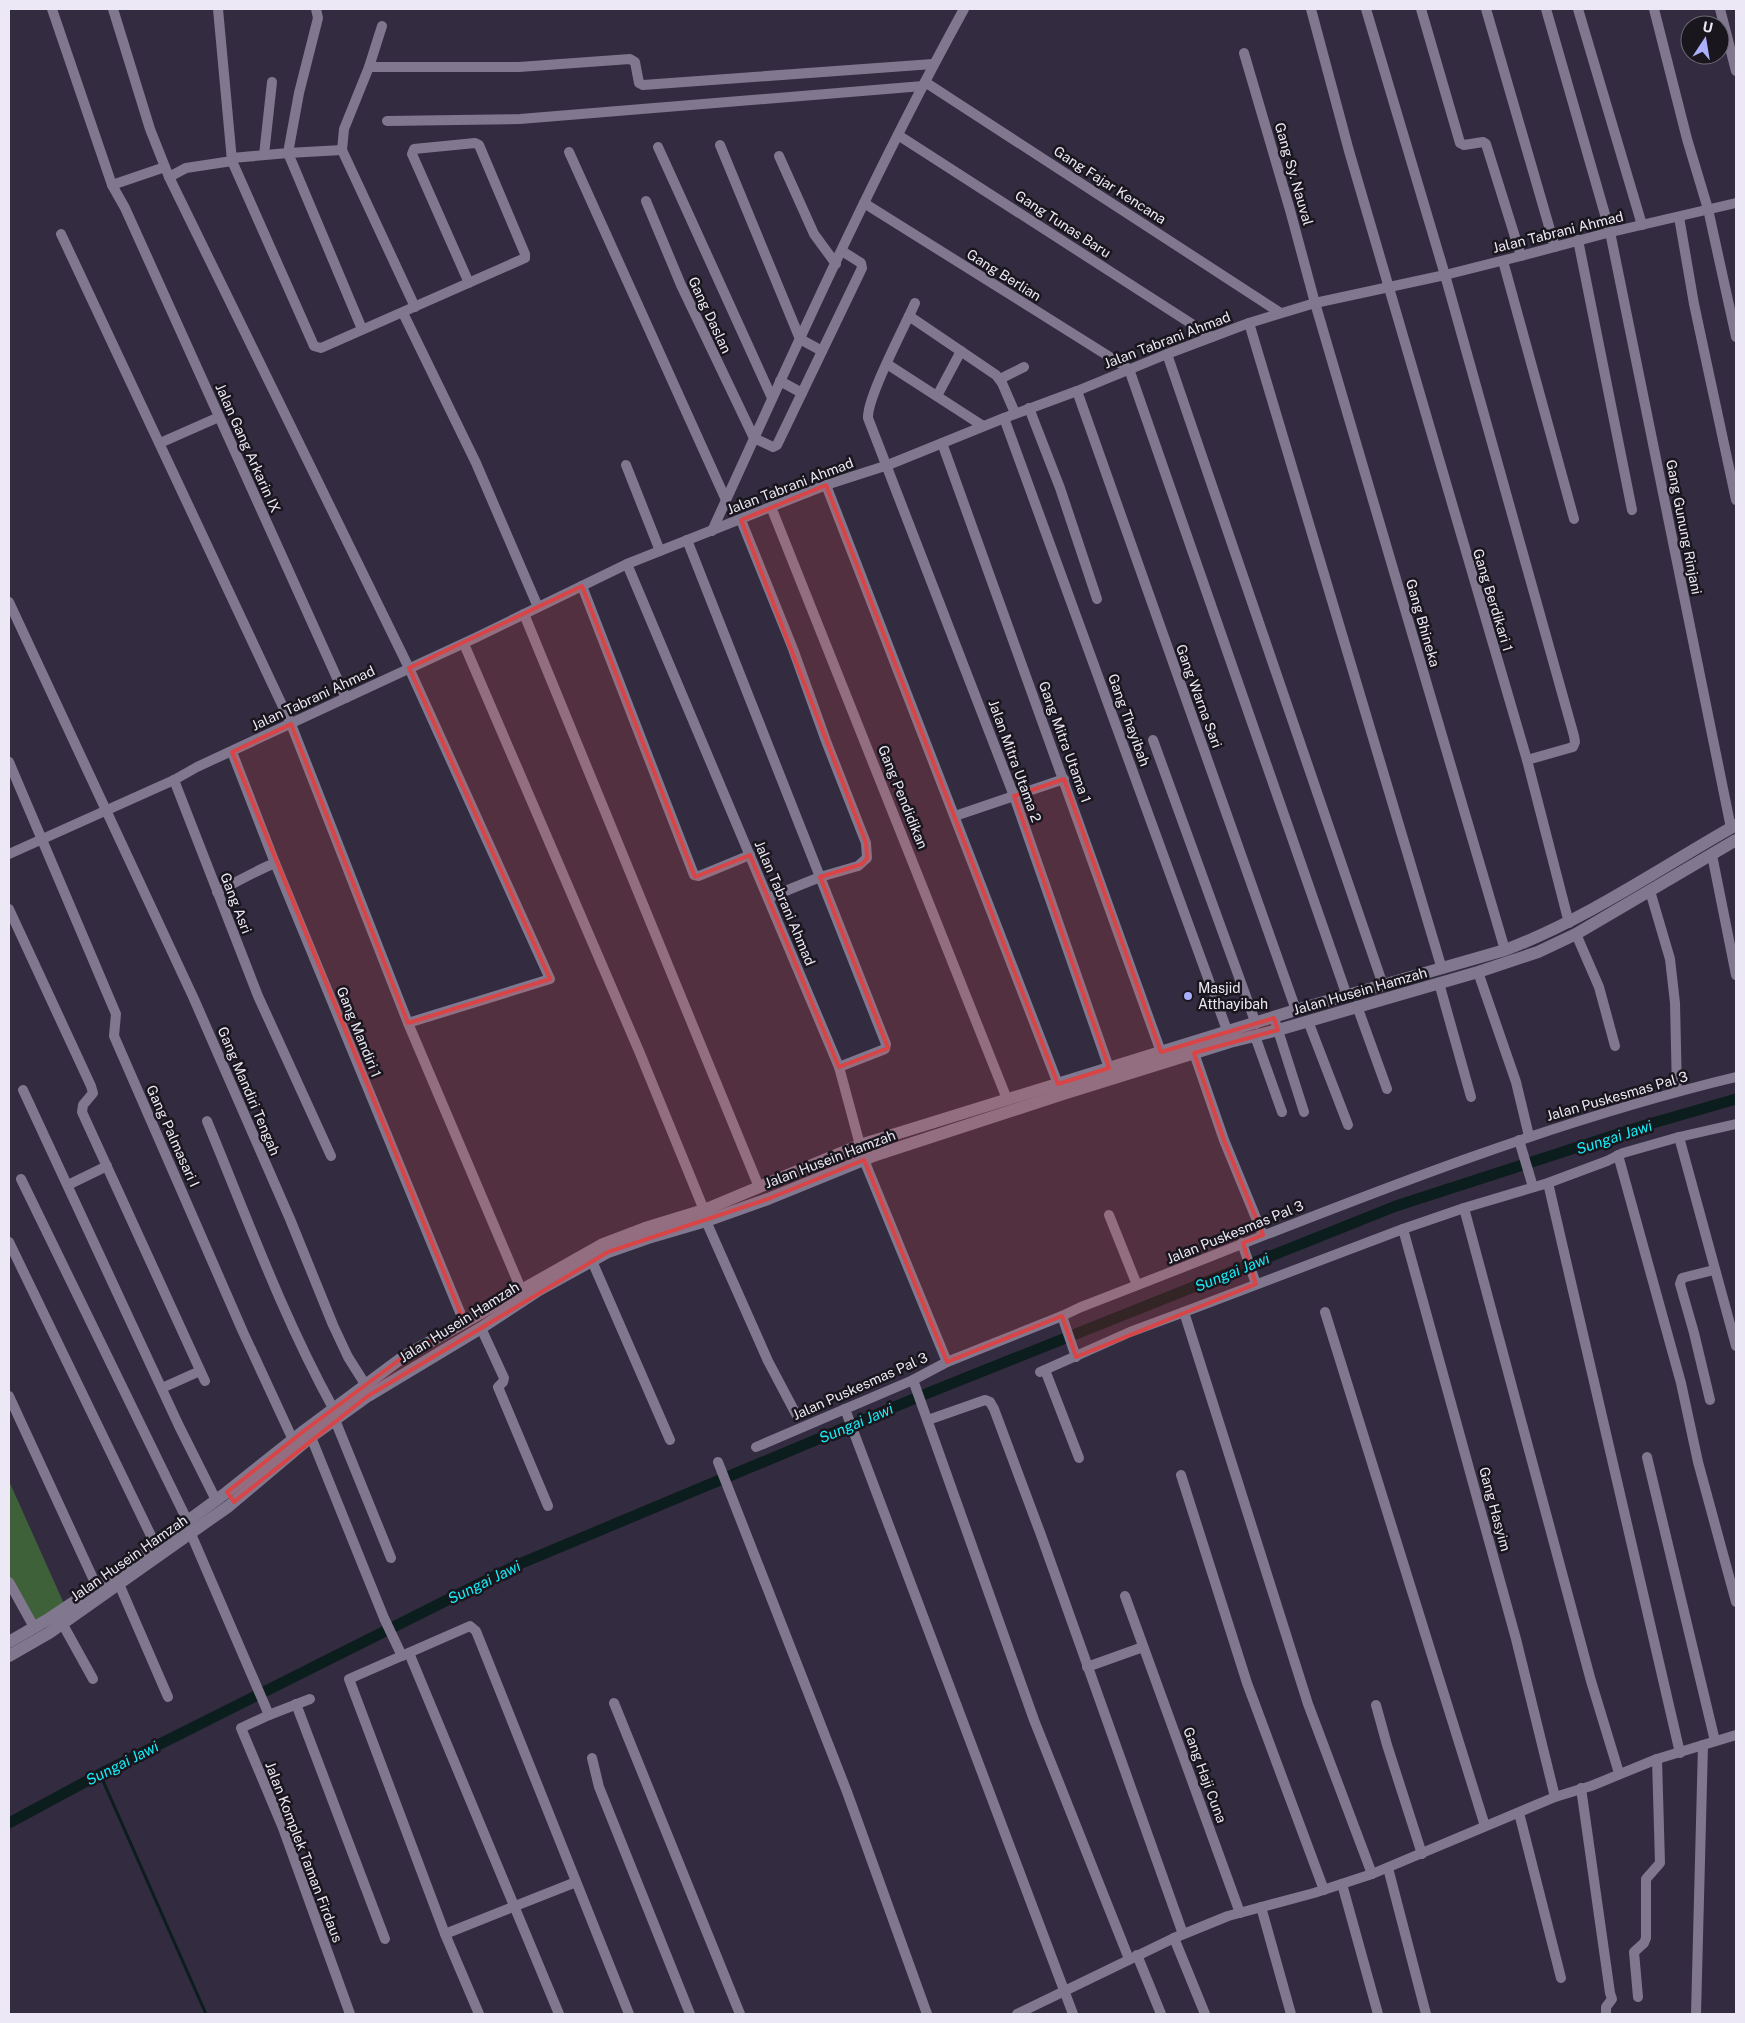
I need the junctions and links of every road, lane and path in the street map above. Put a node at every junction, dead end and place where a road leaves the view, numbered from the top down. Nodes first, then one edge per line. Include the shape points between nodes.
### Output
1 (52, 9) edge
2 (113, 9) edge
3 (218, 9) edge
4 (316, 9) edge
5 (964, 9) edge
6 (1311, 9) edge
7 (1366, 9) edge
8 (1421, 9) edge
9 (1486, 9) edge
10 (1546, 9) edge
11 (1578, 9) edge
12 (1654, 9) edge
13 (1720, 9) edge
14 (382, 26) dead end
15 (1244, 53) dead end
16 (934, 64) junction
17 (369, 67) junction
18 (1736, 71) edge
19 (272, 82) dead end
20 (924, 84) junction
21 (387, 121) dead end
22 (898, 135) junction
23 (720, 145) dead end
24 (658, 147) dead end
25 (342, 150) junction
26 (569, 152) dead end
27 (288, 153) junction
28 (264, 155) junction
29 (779, 156) dead end
30 (232, 159) junction
31 (165, 167) junction
32 (170, 177) junction
33 (112, 185) junction
34 (646, 201) dead end
35 (864, 203) junction
36 (1736, 203) edge
37 (1708, 209) junction
38 (1679, 217) junction
39 (1642, 225) junction
40 (1610, 232) junction
41 (61, 234) dead end
42 (1578, 240) junction
43 (1555, 247) junction
44 (842, 251) junction
45 (1521, 256) junction
46 (1503, 261) junction
47 (836, 264) junction
48 (1445, 274) junction
49 (469, 283) junction
50 (1389, 286) junction
51 (915, 303) dead end
52 (1315, 303) junction
53 (415, 307) junction
54 (1279, 312) junction
55 (403, 313) junction
56 (909, 316) junction
57 (1249, 323) junction
58 (362, 329) junction
59 (1212, 337) junction
60 (1736, 337) edge
61 (800, 339) junction
62 (822, 351) junction
63 (961, 351) junction
64 (1167, 354) junction
65 (887, 364) junction
66 (1024, 366) dead end
67 (1129, 369) junction
68 (1000, 379) junction
69 (780, 381) junction
70 (1077, 391) junction
71 (802, 393) junction
72 (937, 396) junction
73 (772, 398) junction
74 (1029, 408) junction
75 (1015, 413) junction
76 (219, 417) junction
77 (1004, 418) junction
78 (983, 426) junction
79 (754, 438) junction
80 (160, 443) junction
81 (942, 443) junction
82 (626, 465) dead end
83 (888, 465) junction
84 (826, 485) junction
85 (726, 500) junction
86 (1736, 500) edge
87 (772, 507) junction
88 (1632, 510) dead end
89 (1574, 519) dead end
90 (741, 520) junction
91 (712, 531) junction
92 (687, 540) junction
93 (660, 551) junction
94 (627, 564) junction
95 (582, 586) junction
96 (1097, 598) dead end
97 (9, 602) edge
98 (538, 607) junction
99 (524, 614) junction
100 (464, 644) junction
101 (408, 668) junction
102 (346, 698) junction
103 (292, 724) junction
104 (1154, 740) dead end
105 (232, 752) junction
106 (1526, 760) junction
107 (9, 762) edge
108 (1064, 779) junction
109 (174, 780) junction
110 (1014, 796) junction
111 (106, 810) junction
112 (955, 816) junction
113 (1734, 826) edge
114 (43, 839) junction
115 (1736, 840) edge
116 (9, 854) edge
117 (750, 855) junction
118 (1712, 855) junction
119 (275, 863) junction
120 (820, 877) junction
121 (1650, 891) junction
122 (217, 892) junction
123 (768, 898) junction
124 (9, 909) edge
125 (1569, 922) junction
126 (1576, 934) junction
127 (1733, 947) edge
128 (1505, 950) junction
129 (1442, 969) junction
130 (1478, 972) junction
131 (1736, 975) edge
132 (1439, 983) junction
133 (1383, 985) junction
134 (1347, 996) junction
135 (1357, 1006) junction
136 (1296, 1010) junction
137 (1308, 1021) junction
138 (408, 1023) junction
139 (1276, 1024) junction
140 (1256, 1030) junction
141 (1228, 1033) junction
142 (1615, 1046) dead end
143 (1161, 1052) junction
144 (1194, 1053) junction
145 (840, 1067) junction
146 (1109, 1068) junction
147 (1736, 1077) edge
148 (1058, 1084) junction
149 (1387, 1089) dead end
150 (23, 1090) dead end
151 (1677, 1091) junction
152 (1038, 1097) junction
153 (1471, 1097) dead end
154 (1006, 1099) junction
155 (1282, 1112) dead end
156 (1304, 1112) dead end
157 (207, 1122) dead end
158 (1736, 1124) edge
159 (1348, 1125) dead end
160 (1530, 1136) junction
161 (1680, 1137) junction
162 (1520, 1144) junction
163 (860, 1145) junction
164 (1618, 1155) junction
165 (331, 1156) dead end
166 (864, 1160) junction
167 (107, 1166) junction
168 (22, 1179) dead end
169 (1548, 1183) junction
170 (1532, 1184) junction
171 (68, 1185) junction
172 (759, 1187) junction
173 (1464, 1208) junction
174 (705, 1215) junction
175 (1109, 1215) dead end
176 (1403, 1229) junction
177 (1264, 1235) junction
178 (9, 1242) edge
179 (1244, 1248) junction
180 (592, 1261) junction
181 (1714, 1270) junction
182 (1255, 1280) junction
183 (1137, 1285) junction
184 (521, 1289) junction
185 (506, 1304) junction
186 (1184, 1312) junction
187 (1325, 1312) dead end
188 (1062, 1316) junction
189 (464, 1322) junction
190 (481, 1328) junction
191 (1736, 1346) edge
192 (1075, 1353) junction
193 (947, 1362) junction
194 (914, 1383) junction
195 (365, 1384) junction
196 (162, 1388) junction
197 (9, 1396) edge
198 (1710, 1400) dead end
199 (847, 1413) junction
200 (334, 1414) junction
201 (797, 1416) dead end
202 (927, 1416) junction
203 (312, 1437) junction
204 (293, 1440) junction
205 (670, 1440) dead end
206 (756, 1447) dead end
207 (1647, 1456) dead end
208 (1079, 1458) dead end
209 (720, 1466) dead end
210 (1181, 1475) dead end
211 (230, 1497) junction
212 (216, 1500) junction
213 (548, 1506) dead end
214 (187, 1520) junction
215 (191, 1534) junction
216 (155, 1544) junction
217 (391, 1558) dead end
218 (9, 1582) edge
219 (119, 1584) junction
220 (97, 1586) junction
221 (1125, 1596) dead end
222 (1736, 1602) edge
223 (62, 1623) junction
224 (34, 1627) junction
225 (9, 1642) edge
226 (1143, 1647) junction
227 (406, 1654) junction
228 (9, 1656) edge
229 (1087, 1667) junction
230 (93, 1679) dead end
231 (168, 1697) dead end
232 (310, 1699) dead end
233 (614, 1703) dead end
234 (296, 1704) junction
235 (1376, 1705) dead end
236 (269, 1715) junction
237 (1736, 1735) edge
238 (1716, 1741) junction
239 (1703, 1745) junction
240 (1680, 1753) junction
241 (592, 1758) dead end
242 (1657, 1759) junction
243 (1619, 1773) junction
244 (1581, 1788) junction
245 (1555, 1797) junction
246 (1519, 1813) junction
247 (1485, 1826) junction
248 (1422, 1854) junction
249 (1388, 1868) junction
250 (1372, 1874) junction
251 (576, 1882) junction
252 (1342, 1884) junction
253 (1324, 1890) junction
254 (516, 1907) junction
255 (1261, 1907) junction
256 (1240, 1913) junction
257 (445, 1934) junction
258 (1179, 1936) junction
259 (385, 1939) dead end
260 (1133, 1957) junction
261 (1562, 1978) dead end
262 (1063, 1990) junction
263 (1638, 1997) dead end
264 (350, 2014) edge
265 (479, 2014) edge
266 (559, 2014) edge
267 (629, 2014) edge
268 (690, 2014) edge
269 (740, 2014) edge
270 (927, 2014) edge
271 (1017, 2014) edge
272 (1073, 2014) edge
273 (1161, 2014) edge
274 (1205, 2014) edge
275 (1291, 2014) edge
276 (1378, 2014) edge
277 (1426, 2014) edge
278 (1606, 2014) edge
279 (1696, 2014) edge

1 - 33 street, Jalan Gang Arkarin IX
2 - 31 street
3 - 30 street
4 - 27 street via 318,18
5 - 16 street
6 - 50 street, Gang Berdikari 1
7 - 48 street
8 - 45 street via 1460,143 1486,144
9 - 43 street
10 - 40 street, Gang Gunung Rinjani
11 - 39 street
12 - 37 street
13 - 18 street
14 - 17 street
15 - 52 street, Gang Sy. Nauval
16 - 17 street via 643,85 639,83 635,62 630,59 519,67
16 - 20 street
17 - 25 street via 344,129
19 - 28 street
20 - 21 street via 520,119
20 - 22 street
20 - 54 street, Gang Fajar Kencana
22 - 35 street
22 - 59 street, Gang Tunas Baru
23 - 61 street
24 - 73 street
25 - 27 street
25 - 53 street
26 - 85 street
27 - 28 street
27 - 58 street
28 - 30 street
29 - 47 street via 814,234
30 - 32 street via 186,168
30 - 58 street via 314,346 320,348
31 - 32 street
31 - 33 street
32 - 101 street
33 - 76 street, Jalan Gang Arkarin IX
34 - 79 street, Gang Daslan via 681,285
35 - 44 street
35 - 67 street, Gang Berlian
36 - 37 street, Jalan Tabrani Ahmad
37 - 38 street, Jalan Tabrani Ahmad
37 - 60 street
38 - 39 street, Jalan Tabrani Ahmad
38 - 86 street
39 - 40 street, Jalan Tabrani Ahmad
40 - 42 street, Jalan Tabrani Ahmad
40 - 113 street, Gang Gunung Rinjani
41 - 80 street
42 - 43 street, Jalan Tabrani Ahmad
42 - 88 street
43 - 45 street, Jalan Tabrani Ahmad
44 - 47 street
44 - 62 street via 862,267
45 - 46 street, Jalan Tabrani Ahmad
46 - 48 street, Jalan Tabrani Ahmad
46 - 89 street
47 - 61 street
48 - 50 street, Jalan Tabrani Ahmad
48 - 106 street via 1576,742 1572,747
49 - 49 street via 524,259 525,254 479,145 414,149 412,154
49 - 53 street
50 - 52 street, Jalan Tabrani Ahmad
50 - 106 street, Gang Berdikari 1
51 - 56 street, Jalan Mitra Utama 2
52 - 54 street, Jalan Tabrani Ahmad
52 - 128 street, Gang Bhineka
53 - 55 street
54 - 57 street, Jalan Tabrani Ahmad
55 - 58 street
55 - 98 street via 476,463
56 - 63 street
56 - 65 street, Jalan Mitra Utama 2
57 - 59 street, Jalan Tabrani Ahmad
57 - 129 street
59 - 64 street, Jalan Tabrani Ahmad
61 - 62 street
61 - 69 street
62 - 71 street
63 - 68 street
63 - 72 street
64 - 67 street, Jalan Tabrani Ahmad
64 - 133 street
65 - 72 street
65 - 83 street, Jalan Mitra Utama 2 via 868,416
66 - 68 street
67 - 70 street, Jalan Tabrani Ahmad
67 - 134 street
68 - 75 street
69 - 71 street
69 - 73 street
70 - 74 street, Jalan Tabrani Ahmad
70 - 136 street, Gang Warna Sari
71 - 79 street via 776,447
72 - 78 street
73 - 79 street
74 - 75 street, Jalan Tabrani Ahmad
74 - 96 street
75 - 77 street, Jalan Tabrani Ahmad
76 - 80 street
76 - 102 street, Jalan Gang Arkarin IX
77 - 78 street, Jalan Tabrani Ahmad
77 - 141 street, Gang Thayibah
78 - 81 street, Jalan Tabrani Ahmad
79 - 85 street
80 - 103 street
81 - 83 street, Jalan Tabrani Ahmad
81 - 108 street, Gang Mitra Utama 1
82 - 93 street
83 - 84 street, Jalan Tabrani Ahmad
83 - 110 street, Jalan Mitra Utama 2
84 - 87 street, Jalan Tabrani Ahmad
84 - 112 street
85 - 91 street
87 - 90 street, Jalan Tabrani Ahmad
87 - 154 street, Gang Pendidikan
90 - 91 street, Jalan Tabrani Ahmad
90 - 120 street via 866,843 867,858 862,864
91 - 92 street, Jalan Tabrani Ahmad
92 - 93 street, Jalan Tabrani Ahmad
92 - 120 street
93 - 94 street, Jalan Tabrani Ahmad
94 - 95 street, Jalan Tabrani Ahmad
94 - 117 street, Jalan Tabrani Ahmad
95 - 98 street, Jalan Tabrani Ahmad
95 - 117 street via 695,876
97 - 111 street, Gang Mandiri Tengah
98 - 99 street, Jalan Tabrani Ahmad
99 - 100 street, Jalan Tabrani Ahmad
99 - 172 street
100 - 101 street, Jalan Tabrani Ahmad
100 - 174 street via 639,1051
101 - 102 street, Jalan Tabrani Ahmad
101 - 138 street via 550,979
102 - 103 street, Jalan Tabrani Ahmad
103 - 105 street, Jalan Tabrani Ahmad
103 - 138 street
104 - 140 street
105 - 109 street, Jalan Tabrani Ahmad
105 - 119 street, Gang Mandiri 1
106 - 125 street, Gang Berdikari 1
107 - 114 street, Gang Palmasari I
108 - 110 street
108 - 143 street, Gang Mitra Utama 1
109 - 111 street, Jalan Tabrani Ahmad
109 - 122 street, Gang Asri
110 - 112 street
110 - 146 street, Jalan Mitra Utama 2
111 - 114 street, Jalan Tabrani Ahmad
111 - 195 street, Gang Mandiri Tengah via 194,999 348,1357
112 - 148 street
113 - 125 street, Jalan Husein Hamzah
114 - 116 street, Jalan Tabrani Ahmad
114 - 204 street, Gang Palmasari I via 116,1014 114,1036
115 - 118 street, Jalan Husein Hamzah
117 - 123 street, Jalan Tabrani Ahmad
118 - 121 street, Jalan Husein Hamzah
118 - 127 street
119 - 122 street
119 - 189 street, Gang Mandiri 1
120 - 123 street
120 - 145 street via 886,1044 885,1049
121 - 126 street, Jalan Husein Hamzah
121 - 151 street via 1670,959 1675,1004
122 - 165 street, Gang Asri via 235,940
123 - 145 street, Jalan Tabrani Ahmad
124 - 167 street via 91,1086 92,1094 83,1105 82,1112
125 - 128 street, Jalan Husein Hamzah
126 - 130 street, Jalan Husein Hamzah via 1538,952
126 - 142 street via 1599,986
127 - 131 street
128 - 129 street, Jalan Husein Hamzah
129 - 133 street, Jalan Husein Hamzah
130 - 132 street, Jalan Husein Hamzah
130 - 160 street via 1516,1082
132 - 135 street, Jalan Husein Hamzah
132 - 153 street
133 - 134 street, Jalan Husein Hamzah
134 - 136 street, Jalan Husein Hamzah
135 - 137 street, Jalan Husein Hamzah
135 - 149 street
136 - 139 street, Jalan Husein Hamzah
137 - 139 street, Jalan Husein Hamzah
137 - 159 street
138 - 184 street
139 - 140 street, Jalan Husein Hamzah
139 - 156 street
140 - 141 street, Jalan Husein Hamzah
140 - 144 street, Jalan Husein Hamzah
140 - 155 street
141 - 143 street, Jalan Husein Hamzah
143 - 146 street, Jalan Husein Hamzah
144 - 152 street, Jalan Husein Hamzah
144 - 177 street via 1224,1140
145 - 163 street, Jalan Tabrani Ahmad
146 - 148 street, Jalan Husein Hamzah
147 - 151 street, Jalan Puskesmas Pal 3
148 - 152 street, Jalan Husein Hamzah
150 - 171 street
151 - 160 street, Jalan Puskesmas Pal 3
152 - 154 street, Jalan Husein Hamzah
152 - 166 street, Jalan Husein Hamzah
154 - 163 street, Jalan Husein Hamzah
157 - 200 street via 275,1288
158 - 161 street
160 - 162 street, Jalan Puskesmas Pal 3
161 - 164 street
161 - 181 street
162 - 170 street
162 - 177 street, Jalan Puskesmas Pal 3
163 - 172 street, Jalan Husein Hamzah
164 - 169 street
164 - 222 street via 1681,1383 1698,1462
166 - 174 street, Jalan Husein Hamzah via 768,1200
166 - 193 street
167 - 171 street
167 - 196 street via 202,1376
168 - 214 street
169 - 170 street
169 - 240 street
170 - 173 street
171 - 196 street
172 - 174 street, Jalan Husein Hamzah
173 - 176 street
173 - 243 street via 1591,1681
174 - 180 street, Jalan Husein Hamzah
174 - 184 street, Jalan Husein Hamzah via 645,1228 603,1244
174 - 201 street via 768,1361
175 - 183 street
176 - 182 street
176 - 245 street, Gang Hasyim via 1516,1639
177 - 179 street, Jalan Puskesmas Pal 3
178 - 216 street
179 - 182 street
179 - 183 street, Jalan Puskesmas Pal 3
180 - 185 street, Jalan Husein Hamzah
180 - 205 street
181 - 191 street
181 - 198 street via 1682,1278 1680,1284
182 - 186 street
183 - 188 street, Jalan Puskesmas Pal 3
184 - 185 street, Jalan Husein Hamzah
185 - 189 street, Jalan Husein Hamzah
185 - 190 street, Jalan Husein Hamzah
186 - 192 street
186 - 250 street via 1308,1704
187 - 247 street
188 - 192 street
188 - 193 street, Jalan Puskesmas Pal 3
189 - 195 street, Jalan Husein Hamzah via 403,1357
190 - 200 street, Jalan Husein Hamzah
190 - 213 street via 504,1378 498,1388
192 - 208 street via 1042,1371
193 - 194 street, Jalan Puskesmas Pal 3
194 - 199 street, Jalan Puskesmas Pal 3
194 - 202 street
195 - 200 street, Jalan Husein Hamzah
196 - 212 street
197 - 220 street
199 - 206 street, Jalan Puskesmas Pal 3
199 - 262 street
200 - 203 street, Jalan Husein Hamzah
200 - 204 street, Jalan Husein Hamzah
200 - 217 street
202 - 229 street via 985,1400 990,1402
202 - 260 street via 1034,1720
203 - 211 street, Jalan Husein Hamzah
203 - 227 street via 395,1642
204 - 211 street, Jalan Husein Hamzah
207 - 238 street
209 - 270 street via 847,1792
210 - 253 street via 1247,1683
211 - 212 street, Jalan Husein Hamzah
211 - 215 street, Jalan Husein Hamzah
212 - 214 street, Jalan Husein Hamzah
214 - 216 street, Jalan Husein Hamzah
215 - 219 street, Jalan Husein Hamzah
215 - 236 street
216 - 220 street, Jalan Husein Hamzah
218 - 224 street
219 - 223 street, Jalan Husein Hamzah
219 - 231 street
220 - 224 street, Jalan Husein Hamzah
221 - 226 street, Gang Haji Cuna
223 - 228 street, Jalan Husein Hamzah
223 - 230 street
224 - 225 street, Jalan Husein Hamzah
226 - 229 street
226 - 256 street, Gang Haji Cuna
227 - 251 street via 473,1627
227 - 254 street
227 - 257 street via 349,1680
229 - 258 street
232 - 234 street
233 - 269 street
234 - 236 street
234 - 259 street
235 - 248 street
236 - 264 street, Jalan Komplek Taman Firdaus via 241,1728 283,1828
237 - 238 street
238 - 239 street
239 - 240 street
239 - 279 street
240 - 242 street
241 - 268 street via 600,1787
242 - 243 street
242 - 263 street via 1660,1864 1646,1879 1646,1938 1634,1952
243 - 244 street
244 - 245 street
244 - 278 street via 1612,1998
245 - 246 street
246 - 247 street
246 - 261 street
247 - 248 street
248 - 249 street
249 - 250 street
249 - 277 street
250 - 252 street
251 - 254 street
251 - 267 street
252 - 253 street
252 - 276 street
253 - 255 street
254 - 257 street
254 - 266 street
255 - 256 street
255 - 275 street
256 - 258 street
257 - 265 street
258 - 260 street
258 - 274 street
260 - 262 street
260 - 273 street
262 - 271 street
262 - 272 street

